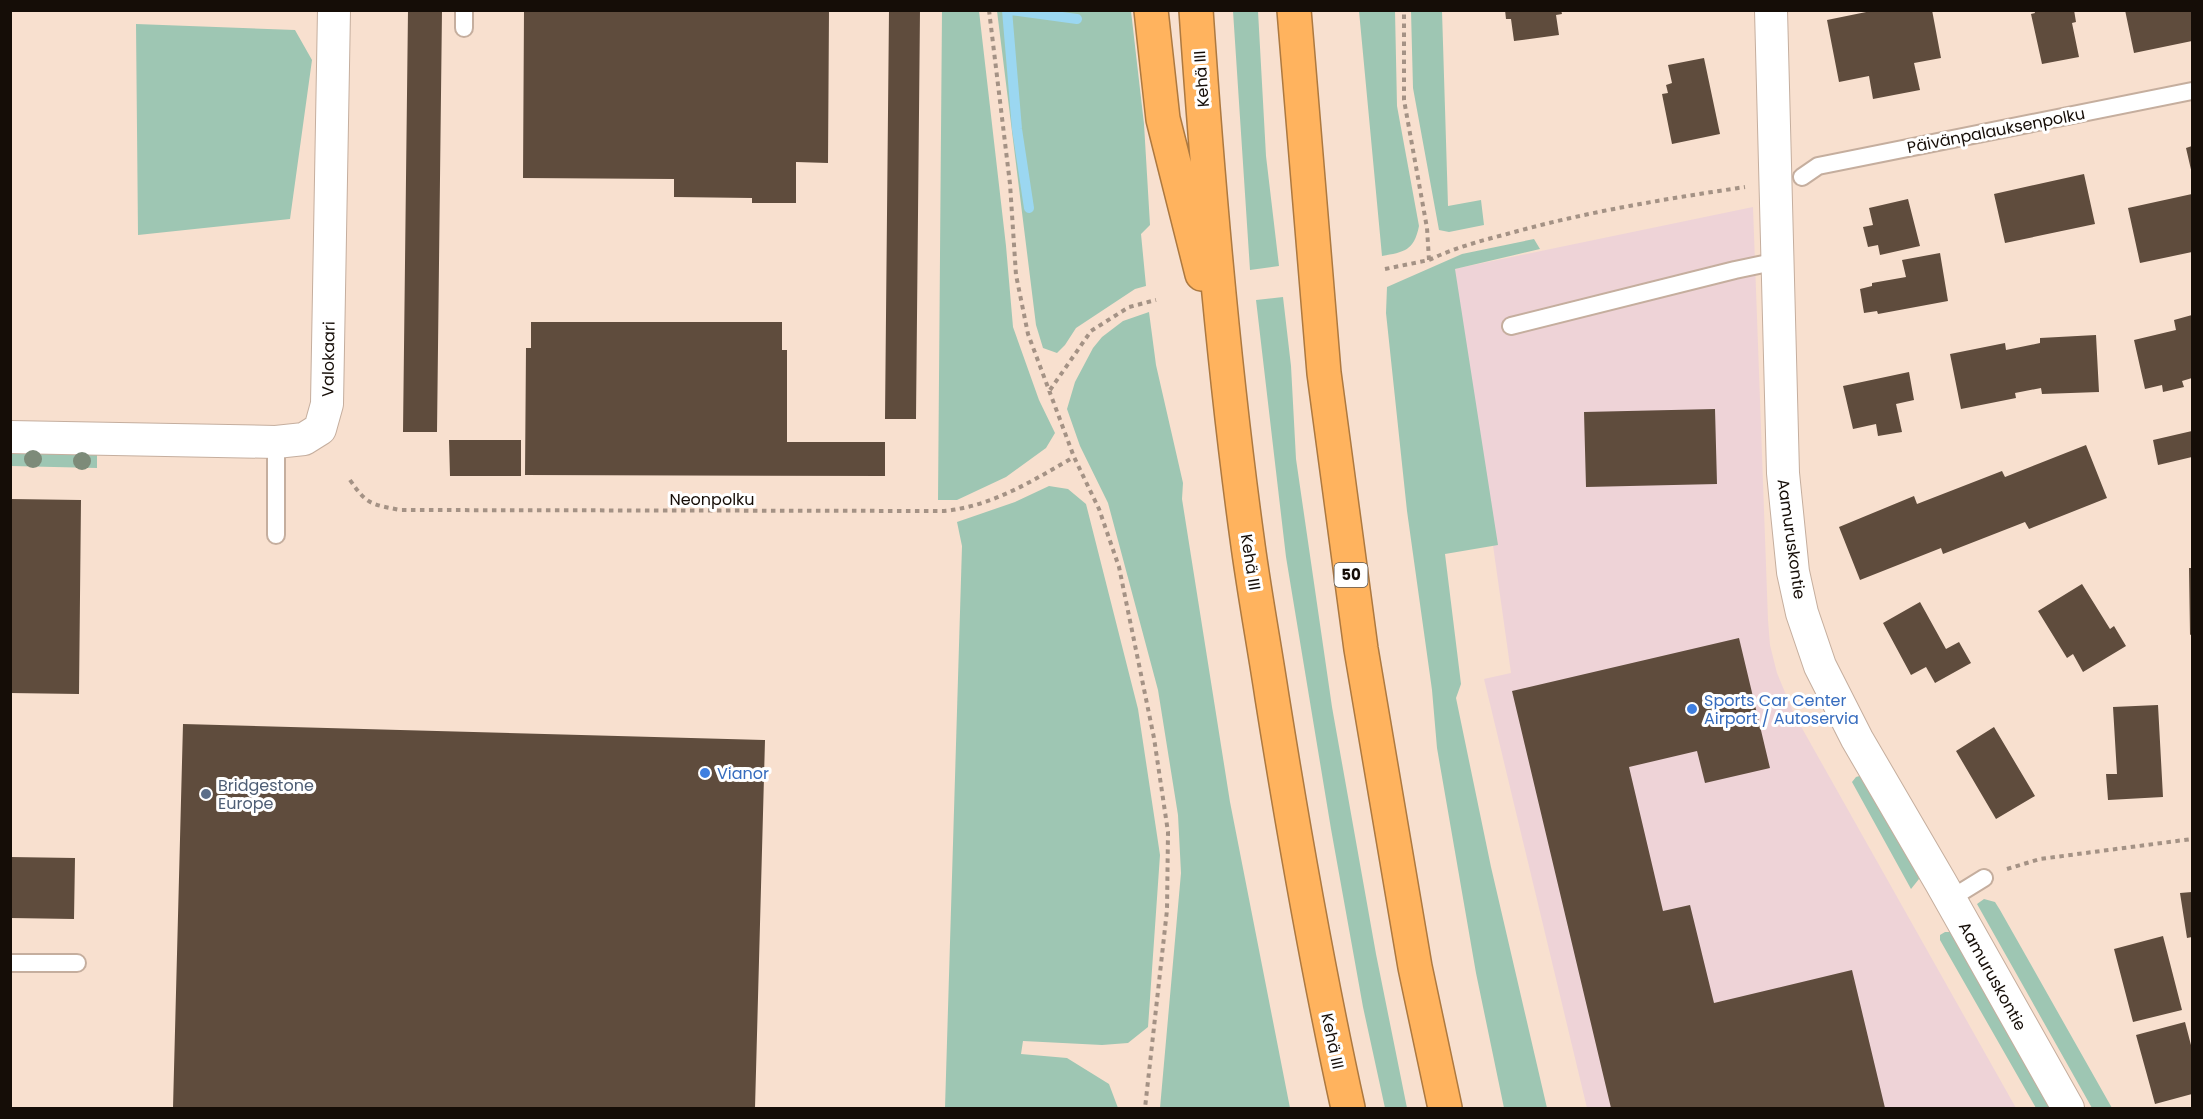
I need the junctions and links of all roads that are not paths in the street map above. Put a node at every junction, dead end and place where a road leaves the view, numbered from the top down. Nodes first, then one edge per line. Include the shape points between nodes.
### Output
1 (334, 10) edge
2 (464, 10) edge
3 (1151, 10) edge
4 (1196, 10) edge
5 (1771, 10) edge
6 (1297, 19) edge
7 (464, 28) dead end
8 (2193, 91) edge
9 (1802, 177) dead end
10 (1778, 261) junction
11 (1511, 326) dead end
12 (1227, 375) junction
13 (10, 437) edge
14 (276, 442) junction
15 (276, 536) dead end
16 (1984, 878) dead end
17 (1950, 899) junction
18 (10, 963) edge
19 (77, 963) dead end
20 (1348, 1108) edge
21 (1445, 1108) edge
22 (2068, 1108) edge

1 - 14 street, Valokaari via 327,404 320,429 304,439
2 - 7 lane
3 - 12 highway via 1163,119
4 - 12 highway, Kehä III
5 - 10 street, Aamuruskontie
6 - 21 highway, 50 via 1324,373 1361,649 1415,967
8 - 9 lane, Päivänpalauksenpolku via 1818,166
10 - 11 lane
10 - 17 street, Aamuruskontie via 1783,473 1793,572 1802,613 1820,666 1857,739
12 - 20 highway, Kehä III via 1247,539 1291,821
13 - 14 street, Valokaari
14 - 15 lane
16 - 17 lane
17 - 22 street, Aamuruskontie
18 - 19 lane

